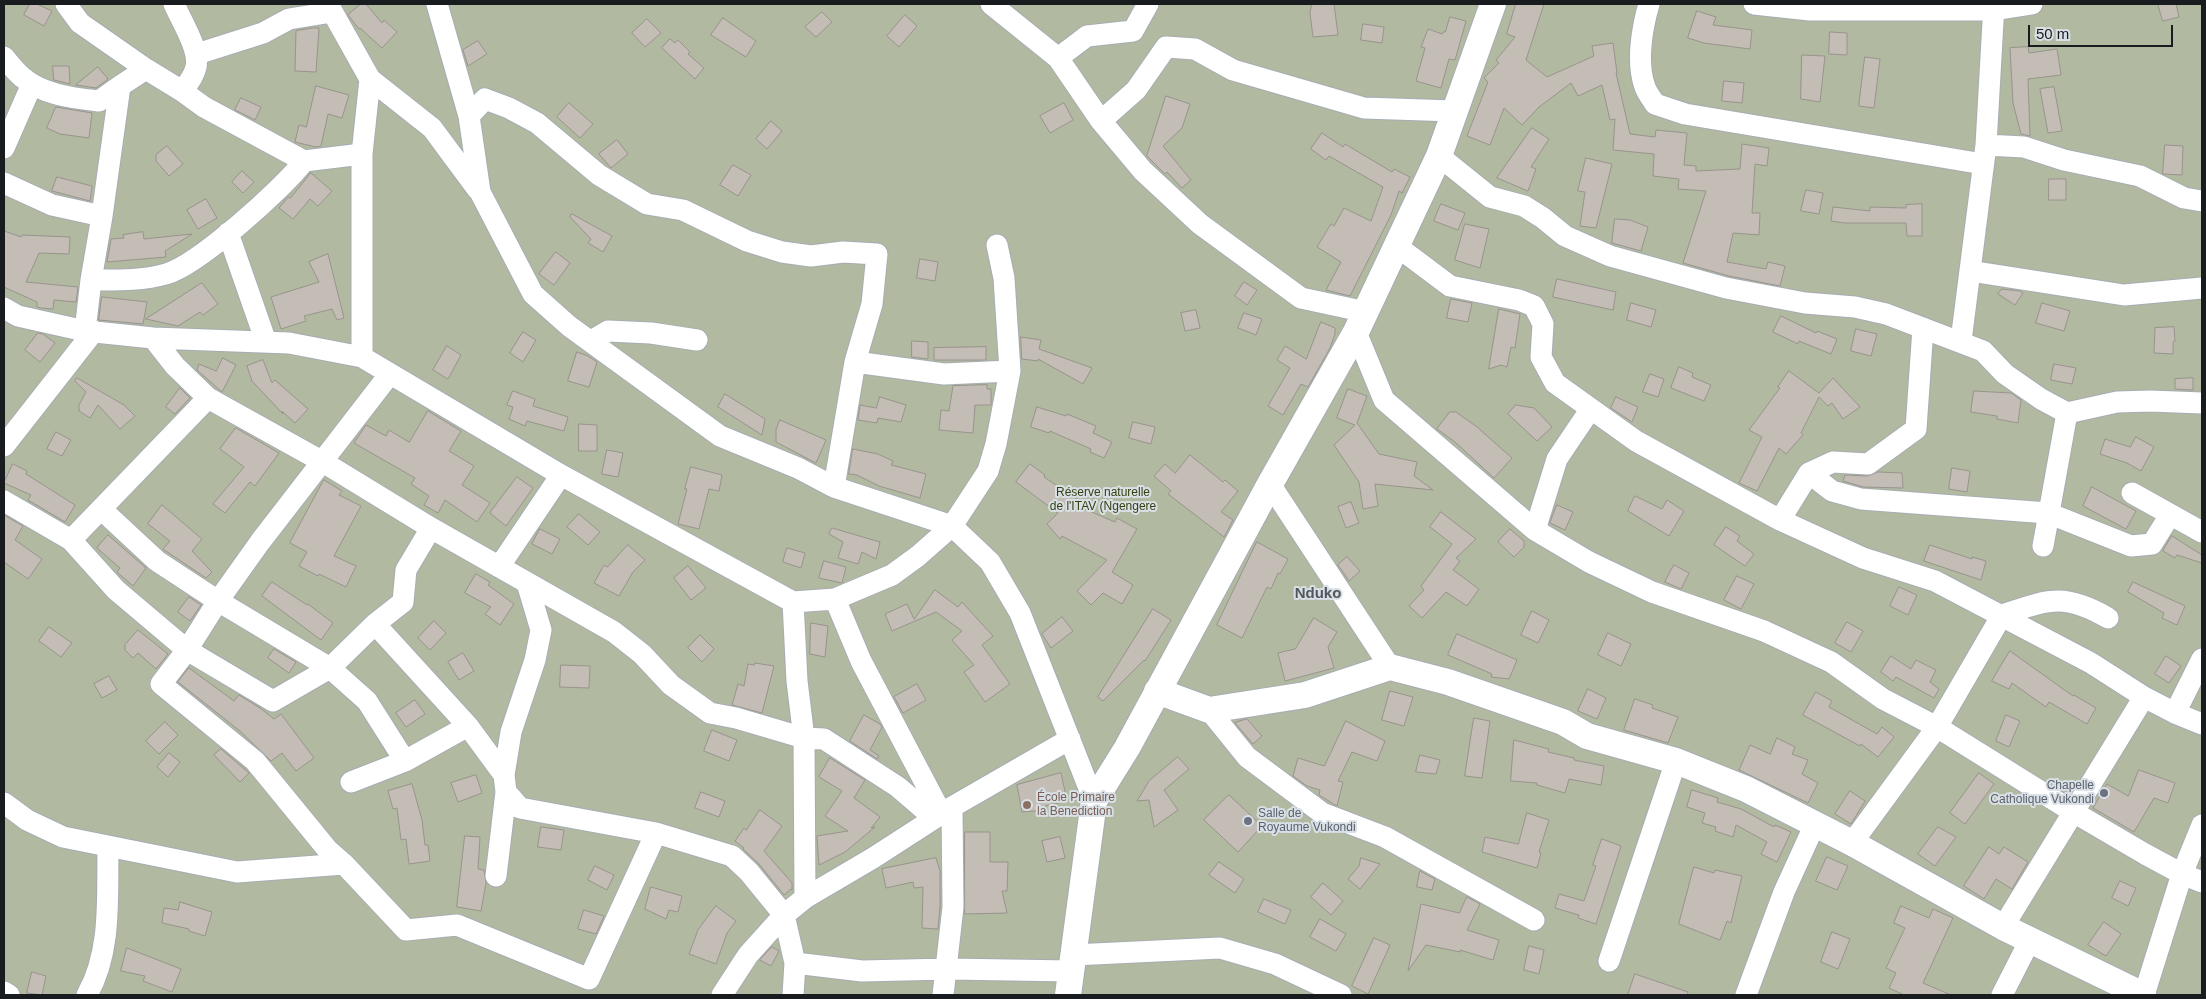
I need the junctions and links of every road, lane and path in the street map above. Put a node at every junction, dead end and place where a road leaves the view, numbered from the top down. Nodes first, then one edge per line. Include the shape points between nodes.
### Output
1 (66, 4) edge
2 (174, 4) edge
3 (437, 4) edge
4 (991, 4) edge
5 (1148, 4) edge
6 (1493, 4) edge
7 (1649, 4) edge
8 (1754, 4) edge
9 (2032, 4) edge
10 (1994, 7) edge
11 (330, 8) edge
12 (1133, 31) junction
13 (1166, 47) junction
14 (197, 54) junction
15 (4, 56) edge
16 (1058, 58) junction
17 (146, 68) junction
18 (370, 79) junction
19 (32, 84) junction
20 (120, 86) junction
21 (182, 91) junction
22 (1454, 111) junction
23 (469, 116) junction
24 (1101, 121) junction
25 (4, 148) edge
26 (362, 154) junction
27 (1984, 155) junction
28 (1439, 156) junction
29 (304, 161) junction
30 (4, 183) edge
31 (480, 192) junction
32 (2202, 200) edge
33 (102, 216) junction
34 (228, 232) junction
35 (997, 245) dead end
36 (1398, 247) junction
37 (1970, 270) junction
38 (90, 280) junction
39 (2202, 288) edge
40 (4, 308) edge
41 (1361, 322) junction
42 (1922, 328) junction
43 (89, 331) junction
44 (153, 338) junction
45 (697, 340) dead end
46 (591, 341) junction
47 (1961, 341) junction
48 (266, 342) junction
49 (362, 357) junction
50 (855, 362) junction
51 (1010, 371) junction
52 (389, 375) junction
53 (208, 398) junction
54 (2202, 402) edge
55 (1590, 410) junction
56 (2067, 413) junction
57 (4, 446) edge
58 (323, 462) junction
59 (1810, 473) junction
60 (560, 475) junction
61 (1270, 484) junction
62 (834, 487) junction
63 (2132, 493) dead end
64 (4, 501) edge
65 (101, 509) junction
66 (2048, 513) junction
67 (2170, 515) junction
68 (1780, 520) junction
69 (952, 526) junction
70 (431, 528) junction
71 (1535, 530) junction
72 (2202, 532) edge
73 (71, 540) junction
74 (2043, 546) dead end
75 (499, 567) junction
76 (527, 583) junction
77 (835, 599) junction
78 (218, 601) junction
79 (793, 602) junction
80 (2002, 615) junction
81 (2108, 618) dead end
82 (376, 624) junction
83 (187, 650) junction
84 (2202, 659) edge
85 (1390, 667) junction
86 (330, 668) junction
87 (1157, 691) junction
88 (2144, 696) junction
89 (1209, 710) junction
90 (2175, 713) junction
91 (2202, 724) edge
92 (468, 726) junction
93 (1937, 727) junction
94 (804, 738) junction
95 (1070, 738) junction
96 (405, 761) junction
97 (1676, 761) junction
98 (351, 782) dead end
99 (505, 783) junction
100 (1094, 801) junction
101 (4, 802) edge
102 (942, 813) junction
103 (2075, 813) junction
104 (1815, 824) junction
105 (2202, 825) edge
106 (656, 833) junction
107 (1852, 843) junction
108 (108, 848) junction
109 (344, 864) junction
110 (2182, 874) junction
111 (496, 876) dead end
112 (2202, 882) edge
113 (805, 898) junction
114 (784, 915) junction
115 (1534, 920) dead end
116 (2003, 926) junction
117 (2030, 940) junction
118 (1609, 961) dead end
119 (795, 964) junction
120 (948, 969) junction
121 (1071, 974) edge
122 (4, 992) edge
123 (9, 995) edge
124 (87, 995) edge
125 (722, 995) edge
126 (793, 995) edge
127 (943, 995) edge
128 (1341, 995) edge
129 (1746, 995) edge
130 (2002, 995) edge
131 (2144, 995) edge

1 - 17 street via 80,23
2 - 14 street
3 - 23 street
4 - 16 street
5 - 12 street
6 - 22 street
7 - 27 street via 1643,26 1641,56 1644,86 1655,104 1685,114
8 - 10 street via 1810,10
9 - 10 street
10 - 27 street
11 - 14 street via 289,19 263,33
11 - 18 street
12 - 13 street
12 - 16 street via 1087,36
13 - 22 street via 1195,49 1233,70 1364,108
13 - 24 street via 1136,90
14 - 21 street via 196,67
15 - 19 street
16 - 24 street
17 - 20 street
17 - 21 street
18 - 26 street
18 - 31 street via 432,128
19 - 20 street via 67,98 99,101
19 - 25 street
20 - 33 street
21 - 29 street via 204,107
22 - 28 street
23 - 31 street
23 - 50 street via 485,99 510,108 537,123 599,176 647,204 683,210 747,241 782,252 811,256 843,252 877,254 872,304
24 - 41 street via 1143,172 1200,224 1301,298
26 - 29 street
26 - 49 street
27 - 32 street via 2024,147 2064,160 2140,176 2184,198
27 - 37 street
28 - 36 street
28 - 42 street via 1490,196 1524,206 1566,236 1610,256 1726,288 1886,314
29 - 34 street
30 - 33 street via 52,205
31 - 46 street via 533,294
33 - 38 street
34 - 38 street via 193,260 168,273 140,280
34 - 48 street
35 - 51 street via 1004,278
36 - 41 street
36 - 55 street via 1450,286 1534,306 1543,324 1541,357 1550,374 1555,383
37 - 39 street via 2124,295
37 - 47 street
38 - 43 street
40 - 43 street via 18,316
41 - 61 street
41 - 71 street via 1384,400
42 - 47 street
42 - 59 street via 1916,429 1868,464 1833,462
43 - 44 street
43 - 57 street
44 - 48 street
44 - 53 street via 175,366
45 - 46 street via 608,331
46 - 62 street via 720,436
47 - 56 street via 1983,351 2005,374 2040,399
48 - 49 street via 289,343
49 - 52 street
50 - 51 street via 944,374
50 - 62 street
51 - 69 street via 988,471
52 - 58 street
52 - 60 street
53 - 58 street
53 - 65 street
54 - 56 street via 2117,402
55 - 68 street via 1636,442
55 - 71 street via 1557,460
56 - 66 street
58 - 70 street
58 - 78 street
59 - 66 street via 1832,490 1861,500
59 - 68 street
60 - 75 street
60 - 79 street
61 - 85 street
61 - 87 street
62 - 69 street
63 - 67 street
64 - 73 street
65 - 73 street
65 - 78 street via 157,561
66 - 67 street via 2131,546 2152,544
66 - 74 street
67 - 72 street
68 - 80 street via 1863,558 1935,581
69 - 77 street via 892,575
69 - 95 street via 990,562 1020,614
70 - 75 street
70 - 82 street via 406,570 403,602
71 - 93 street via 1589,562 1652,592 1792,643 1831,662 1883,699
73 - 83 street via 116,590
75 - 76 street
76 - 94 street via 614,632 642,654 671,686 710,713
76 - 99 street via 541,630 512,732
77 - 79 street
77 - 102 street via 861,661
78 - 83 street
78 - 86 street
79 - 94 street
80 - 81 street via 2045,601 2072,601
80 - 88 street
80 - 93 street
82 - 86 street
82 - 92 street
83 - 86 street via 273,701
83 - 109 street via 161,684 254,761 327,849
84 - 90 street
85 - 89 street via 1305,695
85 - 97 street via 1448,682 1563,722 1587,736
86 - 96 street via 367,700
87 - 89 street
87 - 100 street
88 - 90 street
88 - 103 street
89 - 115 street via 1247,757 1322,813 1385,837
90 - 91 street
92 - 96 street
92 - 99 street
93 - 103 street
93 - 107 street
94 - 102 street via 824,739
94 - 113 street
95 - 100 street
95 - 102 street
96 - 98 street
97 - 104 street via 1746,789
97 - 118 street
99 - 106 street via 520,808
99 - 111 street
100 - 121 street
101 - 108 street via 27,820 63,837
102 - 113 street
102 - 120 street via 953,907
103 - 110 street
103 - 116 street
104 - 107 street
104 - 129 street via 1784,892
105 - 110 street
106 - 109 street via 590,979 458,925 406,930
106 - 114 street via 732,856
107 - 116 street
108 - 109 street via 238,872
108 - 124 street via 105,945 97,978
110 - 112 street
110 - 131 street
113 - 114 street
114 - 119 street
114 - 125 street via 748,955
116 - 117 street
117 - 130 street
117 - 131 street
119 - 120 street via 862,971
119 - 126 street
120 - 121 street
120 - 127 street
121 - 128 street via 1220,948 1275,964
122 - 123 street

